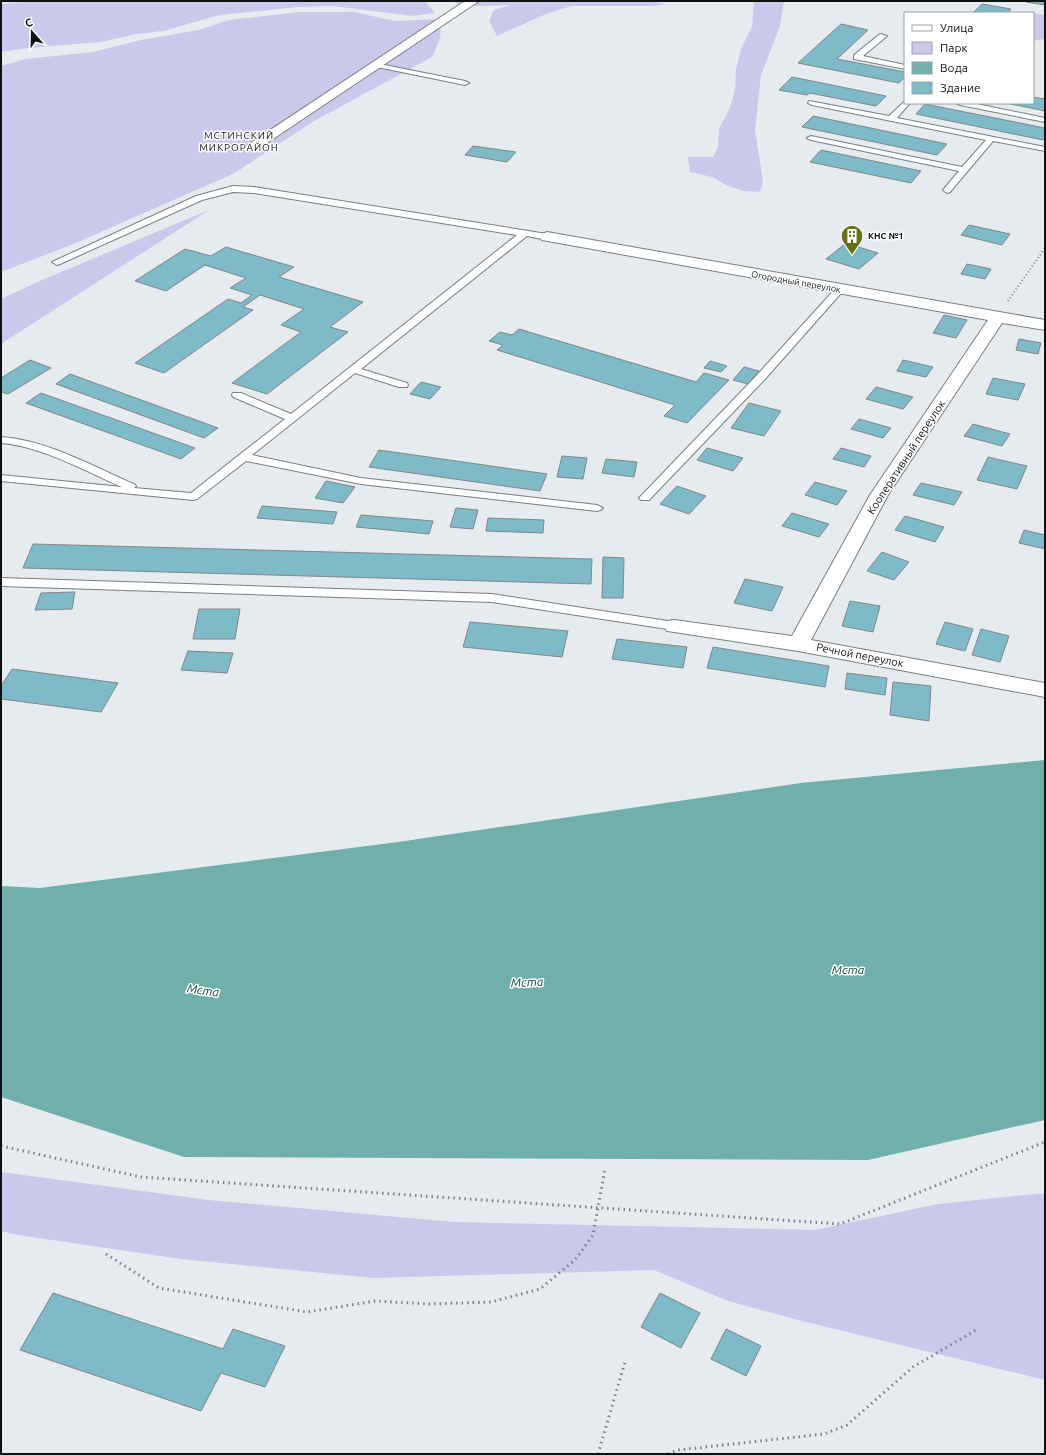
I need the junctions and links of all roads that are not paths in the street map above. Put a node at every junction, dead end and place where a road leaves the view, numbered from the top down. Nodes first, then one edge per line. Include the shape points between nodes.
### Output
1 (473, 1) edge
2 (883, 36) dead end
3 (377, 65) junction
4 (904, 67) edge
5 (465, 83) dead end
6 (812, 103) dead end
7 (905, 104) edge
8 (965, 104) edge
9 (891, 119) junction
10 (1045, 120) edge
11 (811, 138) dead end
12 (991, 139) junction
13 (253, 146) dead end
14 (1045, 149) edge
15 (964, 170) junction
16 (947, 190) dead end
17 (524, 234) junction
18 (547, 237) joint
19 (57, 262) dead end
20 (839, 290) junction
21 (998, 317) junction
22 (1045, 325) edge
23 (354, 370) junction
24 (403, 385) dead end
25 (237, 395) dead end
26 (292, 418) junction
27 (1, 440) edge
28 (244, 457) junction
29 (1, 478) edge
30 (144, 492) junction
31 (645, 498) dead end
32 (597, 508) dead end
33 (1, 582) edge
34 (674, 626) joint
35 (798, 644) junction
36 (1045, 690) edge

1 - 3 street
2 - 4 lane via 857,57
3 - 5 lane
3 - 13 street
6 - 9 lane
7 - 9 lane
8 - 10 lane
9 - 12 lane
11 - 15 lane
12 - 14 lane
12 - 15 lane
15 - 16 lane
17 - 18 lane
17 - 19 lane via 254,190 233,189 198,198
17 - 23 lane
18 - 20 street, Огородный переулок
20 - 21 street, Огородный переулок
20 - 31 lane via 762,376
21 - 22 street, Огородный переулок
21 - 35 street, Кооперативный переулок via 879,495
23 - 24 lane
23 - 26 lane
25 - 26 lane
26 - 28 lane
27 - 30 lane via 8,439 30,446
28 - 30 lane via 193,497
28 - 32 lane via 361,481
29 - 30 lane
33 - 34 lane via 492,598
34 - 35 street, Речной переулок
35 - 36 street, Речной переулок

